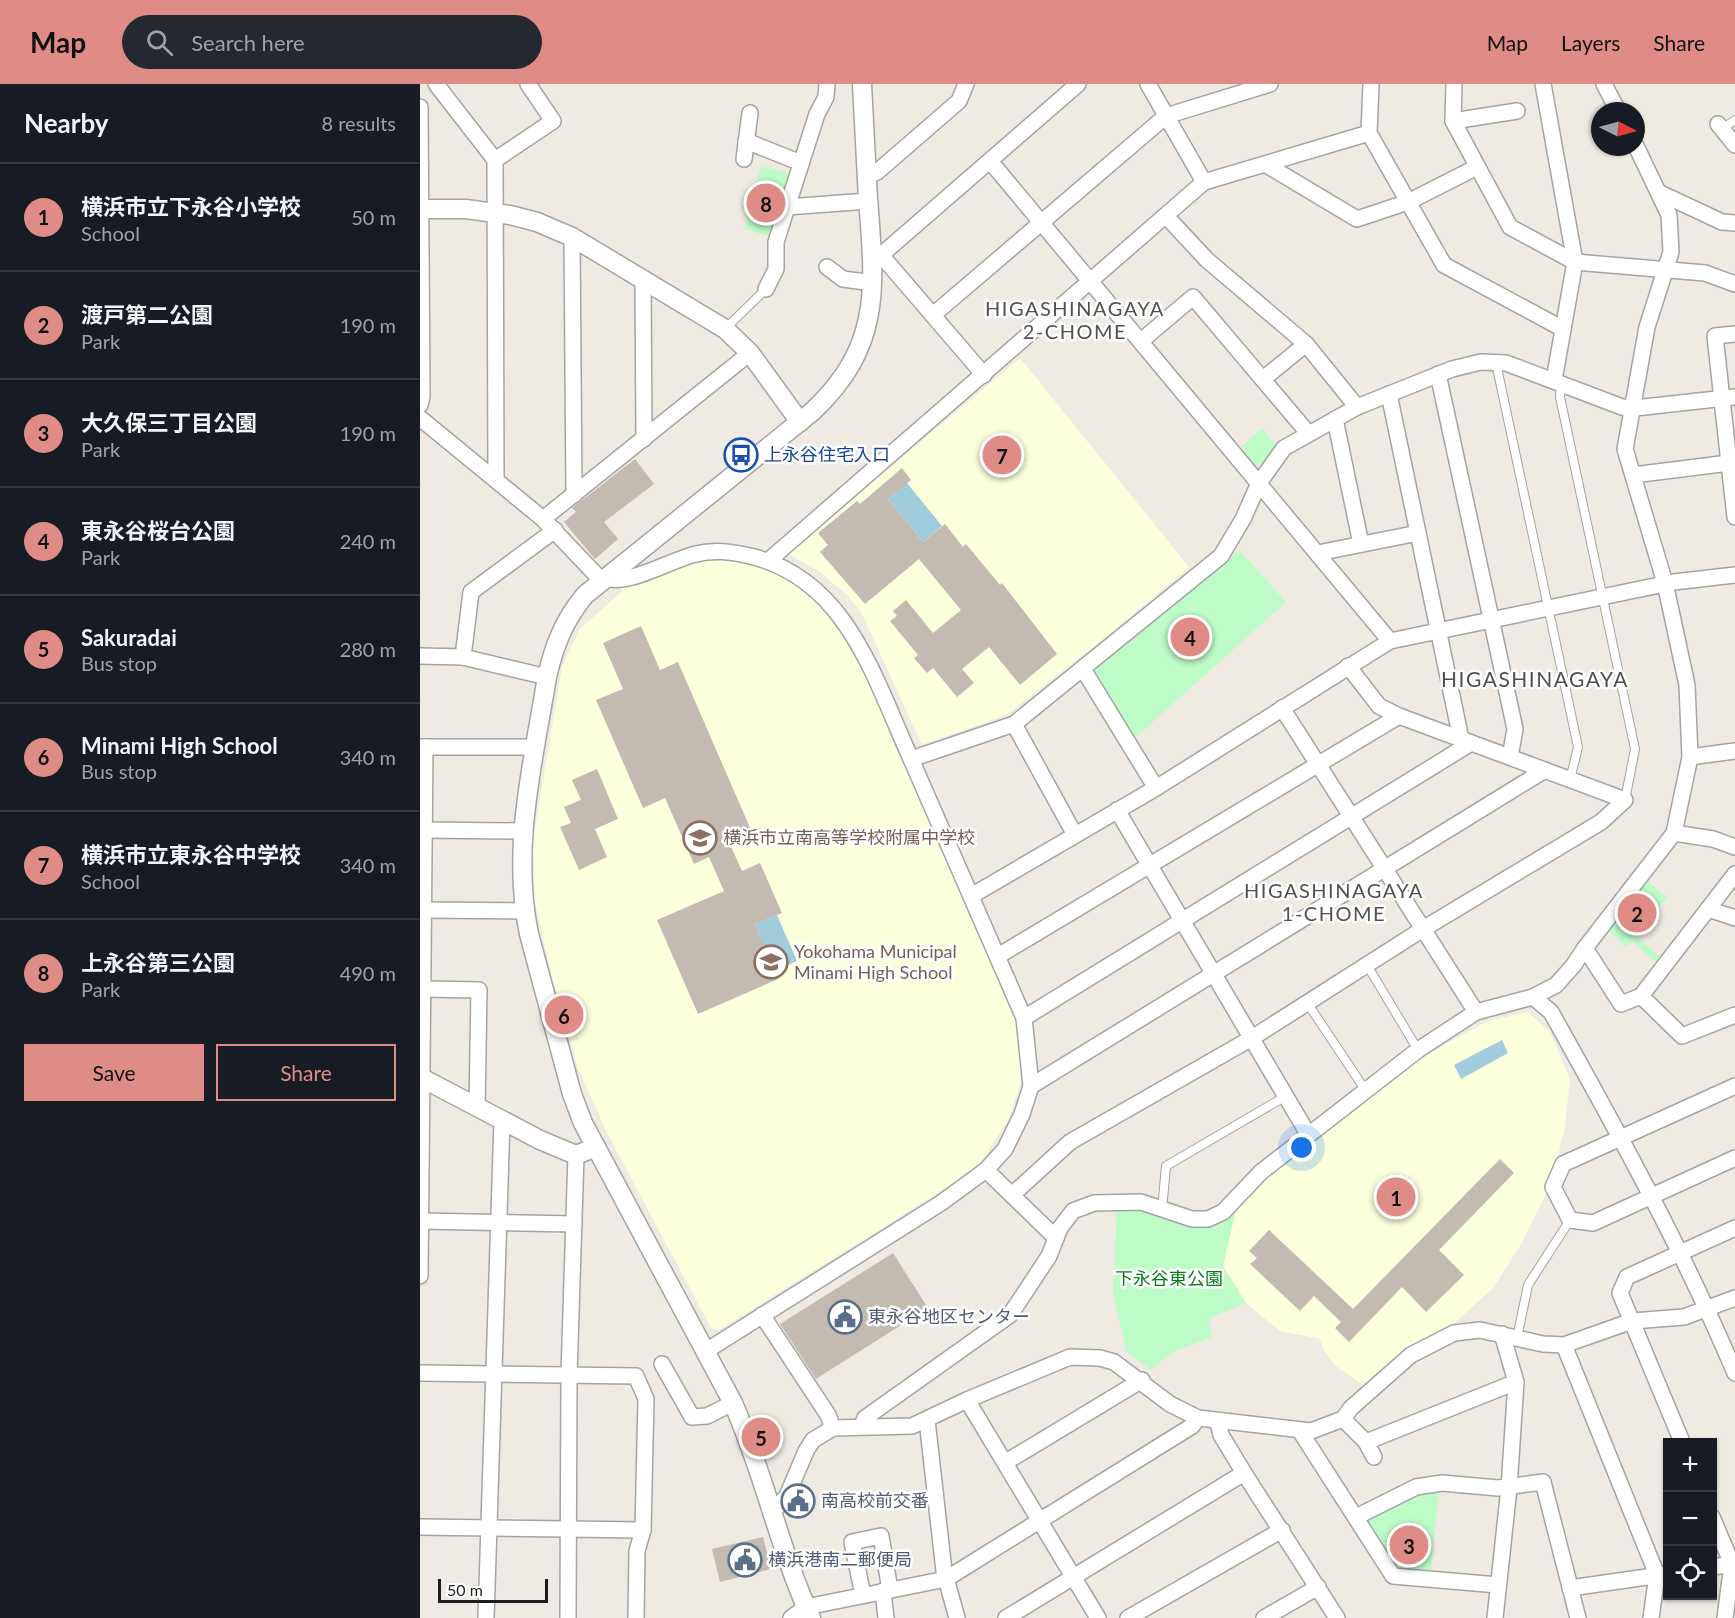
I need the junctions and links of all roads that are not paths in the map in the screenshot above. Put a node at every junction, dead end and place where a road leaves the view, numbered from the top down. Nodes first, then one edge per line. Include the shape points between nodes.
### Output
1 (436, 84) edge
2 (528, 84) edge
3 (827, 84) edge
4 (862, 84) edge
5 (966, 84) edge
6 (1078, 84) edge
7 (1148, 84) edge
8 (1270, 84) edge
9 (1371, 84) edge
10 (1454, 84) edge
11 (1543, 84) edge
12 (1604, 84) edge
13 (1613, 102) edge
14 (420, 107) edge
15 (1517, 111) dead end
16 (750, 113) dead end
17 (1166, 116) junction
18 (1453, 121) junction
19 (1725, 124) edge
20 (1369, 133) junction
21 (746, 141) junction
22 (1735, 145) edge
23 (1641, 156) edge
24 (744, 159) dead end
25 (495, 160) junction
26 (990, 161) junction
27 (801, 163) junction
28 (1265, 164) junction
29 (1476, 167) junction
30 (867, 177) junction
31 (1204, 182) junction
32 (1660, 193) junction
33 (868, 201) junction
34 (1408, 202) junction
35 (787, 207) junction
36 (420, 209) edge
37 (495, 213) junction
38 (1166, 216) junction
39 (1041, 222) junction
40 (1735, 223) edge
41 (572, 237) junction
42 (877, 259) junction
43 (1575, 262) junction
44 (827, 267) dead end
45 (1667, 269) junction
46 (643, 278) junction
47 (1092, 282) junction
48 (873, 284) junction
49 (1735, 284) edge
50 (765, 289) joint
51 (933, 315) junction
52 (725, 329) junction
53 (1563, 329) junction
54 (1735, 334) edge
55 (1141, 341) junction
56 (1306, 344) junction
57 (750, 353) junction
58 (1496, 363) junction
59 (1438, 374) junction
60 (984, 375) junction
61 (1263, 379) junction
62 (1558, 382) junction
63 (1389, 394) junction
64 (1728, 398) edge
65 (420, 405) edge
66 (1357, 407) junction
67 (1632, 408) junction
68 (420, 418) edge
69 (1335, 419) junction
70 (800, 422) junction
71 (1308, 433) junction
72 (644, 439) junction
73 (1729, 463) junction
74 (1634, 475) junction
75 (496, 479) junction
76 (1259, 483) junction
77 (574, 495) junction
78 (1735, 517) edge
79 (549, 525) junction
80 (1418, 532) junction
81 (1361, 544) junction
82 (1318, 553) junction
83 (768, 561) junction
84 (1735, 575) edge
85 (604, 580) junction
86 (1665, 584) junction
87 (1604, 596) junction
88 (1548, 608) junction
89 (1492, 619) junction
90 (1440, 631) junction
91 (1390, 641) junction
92 (420, 656) edge
93 (463, 657) junction
94 (1348, 666) junction
95 (1083, 669) junction
96 (547, 677) junction
97 (1282, 708) junction
98 (1399, 716) junction
99 (1014, 724) junction
100 (1466, 741) junction
101 (423, 747) edge
102 (535, 747) junction
103 (1735, 752) edge
104 (1510, 757) junction
105 (1690, 757) junction
106 (910, 759) junction
107 (1318, 765) junction
108 (1545, 770) junction
109 (1570, 780) junction
110 (1156, 788) junction
111 (1625, 800) junction
112 (1117, 810) junction
113 (1351, 817) junction
114 (425, 830) junction
115 (522, 831) junction
116 (1674, 833) junction
117 (1075, 835) junction
118 (1735, 847) edge
119 (1149, 866) junction
120 (1385, 869) junction
121 (1735, 874) edge
122 (971, 896) junction
123 (1708, 909) junction
124 (422, 910) edge
125 (524, 911) junction
126 (1735, 918) edge
127 (1182, 921) junction
128 (1424, 929) junction
129 (1585, 948) junction
130 (998, 956) junction
131 (1367, 965) junction
132 (1214, 974) junction
133 (424, 989) junction
134 (1533, 996) junction
135 (1641, 996) junction
136 (1308, 1004) junction
137 (1476, 1012) junction
138 (1735, 1015) edge
139 (1024, 1018) junction
140 (1252, 1038) junction
141 (1418, 1050) junction
142 (422, 1078) edge
143 (1031, 1086) junction
144 (1735, 1086) edge
145 (1366, 1091) junction
146 (1286, 1096) junction
147 (477, 1108) junction
148 (502, 1121) junction
149 (1308, 1134) junction
150 (1621, 1138) junction
151 (596, 1147) junction
152 (576, 1155) junction
153 (1735, 1158) edge
154 (986, 1170) junction
155 (1012, 1194) junction
156 (1652, 1196) junction
157 (1162, 1210) junction
158 (420, 1221) edge
159 (1570, 1221) junction
160 (498, 1223) junction
161 (574, 1224) junction
162 (1735, 1228) edge
163 (1056, 1238) junction
164 (1679, 1253) junction
165 (420, 1276) edge
166 (1735, 1298) edge
167 (1708, 1309) junction
168 (762, 1316) junction
169 (1632, 1321) junction
170 (1510, 1336) junction
171 (1564, 1345) junction
172 (706, 1351) junction
173 (662, 1364) dead end
174 (420, 1373) edge
175 (1735, 1373) edge
176 (494, 1374) junction
177 (569, 1375) junction
178 (1142, 1380) junction
179 (1516, 1382) junction
180 (967, 1400) junction
181 (733, 1403) junction
182 (1198, 1418) junction
183 (1343, 1419) junction
184 (927, 1420) junction
185 (1218, 1422) junction
186 (862, 1426) junction
187 (833, 1428) junction
188 (1300, 1431) junction
189 (1680, 1438) edge
190 (1366, 1442) junction
191 (1374, 1457) dead end
192 (1006, 1462) junction
193 (1244, 1473) junction
194 (1509, 1488) junction
195 (771, 1514) junction
196 (1356, 1517) junction
197 (1041, 1521) junction
198 (1717, 1526) edge
199 (420, 1527) edge
200 (489, 1528) junction
201 (569, 1528) junction
202 (643, 1530) junction
203 (1282, 1530) junction
204 (1734, 1564) edge
205 (1717, 1566) edge
206 (1662, 1575) edge
207 (946, 1579) junction
208 (1074, 1579) junction
209 (1498, 1585) junction
210 (1318, 1587) junction
211 (1570, 1588) junction
212 (886, 1591) junction
213 (863, 1595) junction
214 (808, 1612) edge
215 (486, 1618) edge
216 (568, 1618) edge
217 (636, 1618) edge
218 (791, 1618) edge
219 (886, 1618) edge
220 (957, 1618) edge
221 (1006, 1618) edge
222 (1098, 1618) edge
223 (1128, 1618) edge
224 (1264, 1618) edge
225 (1337, 1618) edge
226 (1495, 1618) edge
227 (1578, 1618) edge
228 (1651, 1618) edge
229 (1725, 1618) edge

1 - 25 street
2 - 25 street via 553,121
3 - 27 street
4 - 30 street
5 - 30 street via 959,101
6 - 26 street
7 - 17 street
8 - 17 street
9 - 20 street
10 - 18 street
11 - 43 street via 1544,107
12 - 13 street
14 - 36 street
15 - 18 street
16 - 21 street
17 - 31 street
17 - 39 street
18 - 29 street
19 - 22 street
20 - 28 street
20 - 34 street
21 - 24 street
21 - 27 street
23 - 32 street
25 - 37 street
26 - 39 street
26 - 42 street
27 - 35 street
28 - 31 street
28 - 34 street via 1357,219
29 - 34 street
29 - 43 street via 1510,227
30 - 33 street
31 - 38 street
32 - 40 street via 1722,222
32 - 45 street via 1671,231
33 - 35 street
33 - 42 street
34 - 53 street via 1444,265
35 - 50 street via 776,242 777,269
36 - 37 street
36 - 65 street
37 - 41 street via 537,222
37 - 75 street
38 - 47 street
38 - 56 street via 1207,260
39 - 47 street
39 - 51 street
41 - 46 street
41 - 77 street
42 - 48 street
42 - 51 street
43 - 45 street
43 - 53 street
44 - 48 street via 843,279
45 - 49 street via 1706,273
45 - 67 street via 1647,327
46 - 52 street
46 - 72 street
47 - 55 street
47 - 60 street
48 - 70 street via 868,320 854,362 829,396
50 - 52 lane
51 - 60 street
52 - 57 street
53 - 62 street
54 - 64 street via 1715,336
55 - 61 street via 1192,297
55 - 76 street
56 - 61 street
56 - 66 street
57 - 70 street
57 - 72 street
58 - 59 street via 1481,362
58 - 62 street
58 - 88 lane
59 - 63 street
59 - 89 street
60 - 83 street
61 - 71 street
62 - 67 street
62 - 87 lane
63 - 66 street
63 - 80 street
64 - 67 street
64 - 73 street
66 - 69 street
67 - 74 street via 1625,448
68 - 75 street
69 - 71 street
69 - 81 street
70 - 85 street
71 - 76 street via 1284,448
72 - 77 street
73 - 74 street
73 - 78 street
74 - 86 street
75 - 79 street
76 - 82 street
76 - 95 street via 1221,556
77 - 79 street
79 - 85 street
79 - 93 street via 471,592
80 - 81 street
80 - 90 street
81 - 82 street
82 - 91 street
83 - 85 street via 709,550 617,582
83 - 106 street via 801,576 850,627
84 - 86 street
85 - 96 street via 572,611 561,630
86 - 87 street
86 - 105 street via 1687,685
87 - 88 street
87 - 111 lane via 1635,749
88 - 89 street
88 - 109 lane via 1578,747
89 - 90 street
89 - 104 street via 1515,729
90 - 91 street
90 - 100 street
91 - 94 street
92 - 93 street
93 - 96 street
94 - 97 street
94 - 98 street via 1379,706
95 - 99 street
95 - 110 street
96 - 102 street
97 - 107 street
97 - 110 street
98 - 100 street
98 - 107 street
99 - 106 street
99 - 117 street
100 - 104 street
100 - 113 street
101 - 102 street
101 - 114 street
102 - 115 street
103 - 105 street
104 - 108 street
105 - 116 street
106 - 122 street
107 - 113 street
107 - 119 street
108 - 109 street
108 - 120 street
109 - 111 street
110 - 112 street
111 - 128 street via 1601,822
112 - 117 street
112 - 119 street
113 - 120 street
113 - 127 street
114 - 115 street
114 - 124 street
115 - 125 street
116 - 118 street
116 - 129 street
117 - 122 street
119 - 127 street
119 - 130 street
120 - 128 street
120 - 132 street
121 - 123 street
122 - 130 street
123 - 126 street
123 - 135 street
124 - 125 street
124 - 133 street
125 - 151 street via 572,1094
127 - 132 street
127 - 139 street
128 - 131 street
128 - 137 street
129 - 134 street via 1556,985
129 - 135 street via 1621,1004
130 - 139 street
131 - 136 street
131 - 141 lane
132 - 140 street
132 - 143 street
133 - 142 street
133 - 147 street via 479,990
134 - 137 street
134 - 150 street via 1551,1012
135 - 138 street via 1683,1036
136 - 140 street
136 - 145 lane
137 - 141 street
139 - 143 street
140 - 146 street
140 - 155 street via 1070,1142
141 - 145 street
142 - 147 street
142 - 158 street
143 - 154 street via 1005,1149
144 - 150 street
145 - 149 street
146 - 149 street
146 - 157 lane via 1166,1166
147 - 148 street
148 - 152 street
148 - 160 street
149 - 157 street via 1261,1172 1223,1212 1208,1219 1192,1219
150 - 156 street
150 - 159 street via 1563,1164 1554,1187
151 - 152 street
151 - 172 street
152 - 161 street
153 - 156 street
154 - 155 street
154 - 168 street via 941,1203
155 - 163 street
156 - 159 street via 1593,1223
156 - 164 street
157 - 163 street via 1142,1202 1094,1203 1072,1211
158 - 160 street
158 - 165 street
159 - 170 lane via 1528,1285
160 - 161 street
160 - 176 street
161 - 177 street
162 - 164 street
163 - 186 street via 1049,1256 1010,1315 865,1418
164 - 167 street
164 - 169 street via 1628,1277 1620,1293
166 - 167 street
167 - 169 street via 1684,1317
167 - 175 street
168 - 172 street
168 - 187 street
169 - 171 street
169 - 189 street
170 - 171 street
170 - 179 street
170 - 183 street via 1480,1330 1454,1333 1411,1355
171 - 206 street
172 - 181 street
173 - 181 street via 692,1418 707,1416
174 - 176 street
176 - 177 street
176 - 200 street
177 - 201 street
177 - 202 street via 636,1376 646,1399
178 - 180 street via 1114,1362 1070,1357
178 - 182 street via 1170,1404
178 - 192 street
179 - 190 street
179 - 194 street
180 - 184 street
180 - 192 street
181 - 195 street
182 - 185 street
182 - 197 street via 1192,1426
183 - 188 street
183 - 190 street
184 - 186 street via 912,1426
184 - 207 street
185 - 188 street
185 - 193 street via 1221,1435
186 - 187 street
187 - 195 street via 813,1440 787,1496
188 - 196 street
190 - 191 street
192 - 197 street
193 - 203 street
193 - 208 street
194 - 196 street via 1442,1483 1416,1487
194 - 209 street
194 - 211 street via 1543,1482
195 - 214 street
196 - 209 street via 1393,1576
197 - 207 street
197 - 208 street
198 - 204 street
199 - 200 street
200 - 201 street
200 - 215 street
201 - 202 street
201 - 216 street
202 - 217 street via 637,1551
203 - 210 street
203 - 223 street
204 - 205 street
204 - 229 street
206 - 211 street
206 - 228 street
207 - 212 street
207 - 220 street
208 - 221 street
208 - 222 street
209 - 226 street
210 - 224 street
210 - 225 street
211 - 227 street
212 - 213 street
212 - 213 street via 881,1536 852,1542
212 - 219 street
213 - 214 street
214 - 218 street

